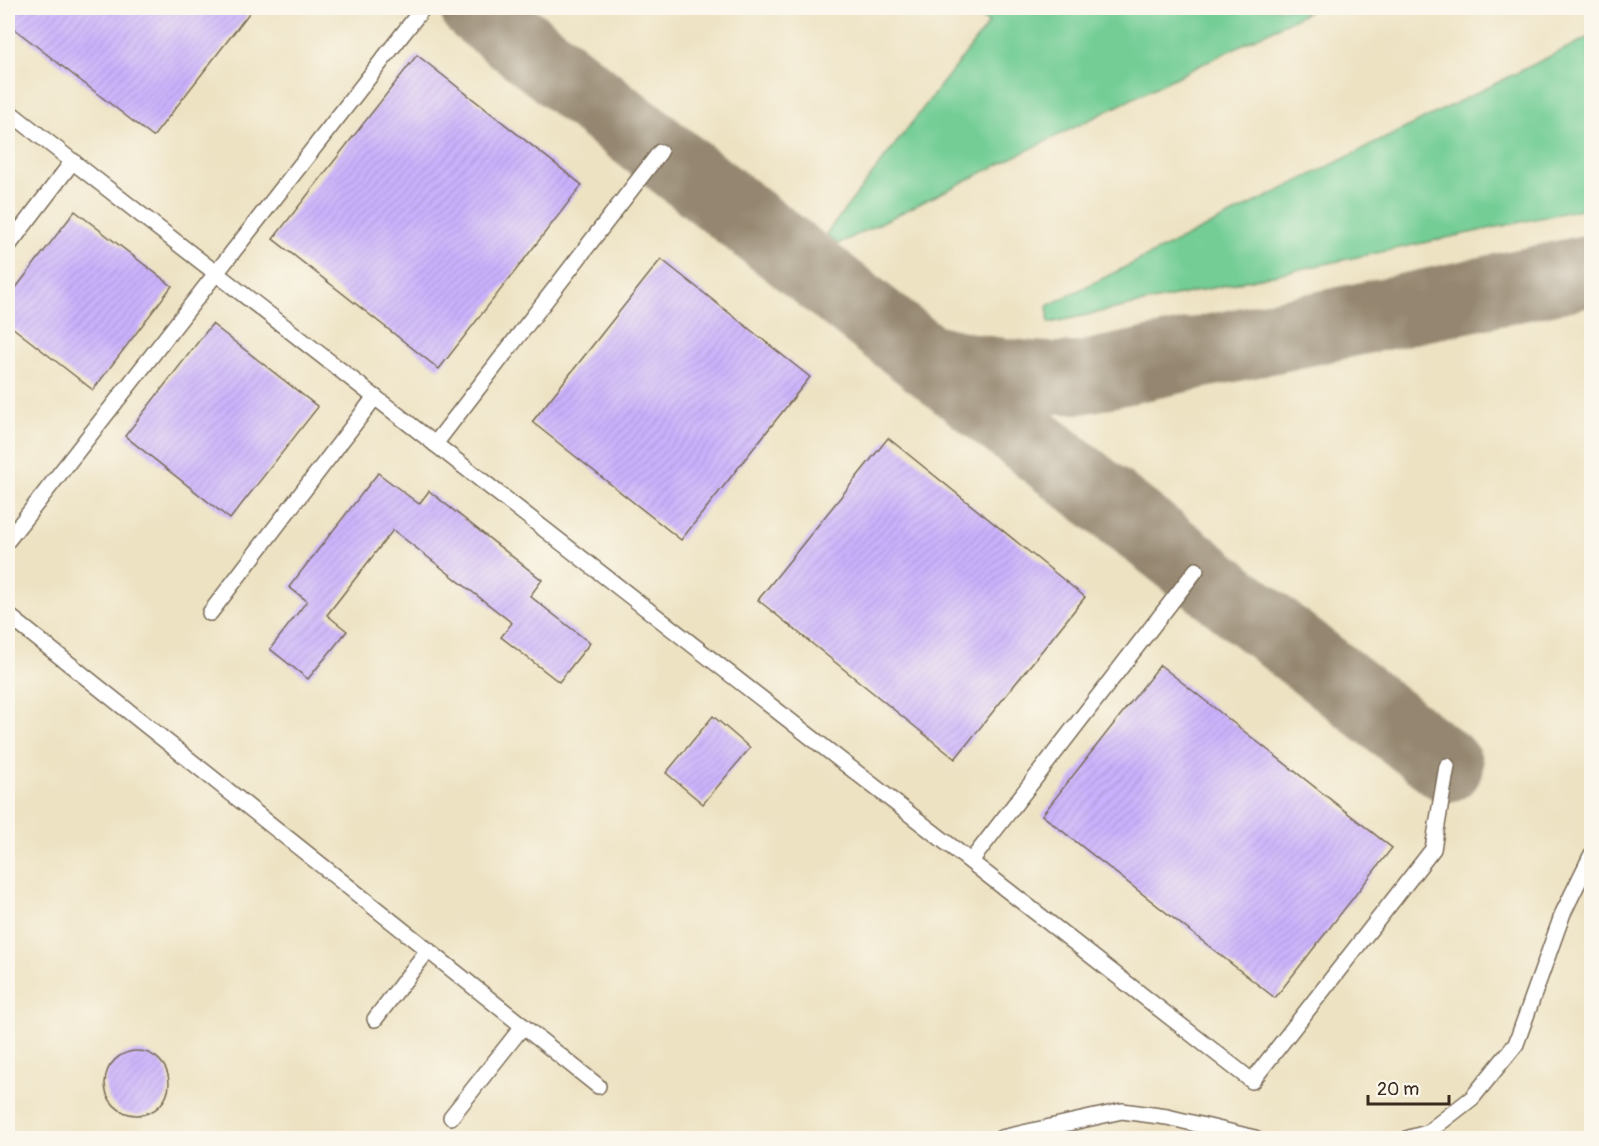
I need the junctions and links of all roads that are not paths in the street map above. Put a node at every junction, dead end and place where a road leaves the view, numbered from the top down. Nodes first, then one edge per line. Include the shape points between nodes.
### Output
1 (423, 8) edge
2 (8, 111) edge
3 (660, 152) dead end
4 (73, 161) junction
5 (8, 246) edge
6 (217, 274) junction
7 (375, 397) junction
8 (435, 444) junction
9 (8, 540) edge
10 (1196, 570) dead end
11 (210, 613) dead end
12 (8, 615) edge
13 (1447, 766) dead end
14 (1592, 854) edge
15 (971, 861) junction
16 (428, 950) junction
17 (375, 1019) dead end
18 (523, 1026) junction
19 (598, 1086) dead end
20 (452, 1117) dead end
21 (1001, 1138) edge
22 (1255, 1138) edge
23 (1409, 1138) edge

1 - 6 lane
2 - 4 lane
3 - 8 lane
4 - 5 lane
4 - 6 lane
6 - 7 lane
6 - 9 lane
7 - 8 lane
7 - 11 lane
8 - 15 lane
10 - 15 lane
12 - 16 lane
13 - 15 lane via 1433,849 1252,1081
14 - 23 lane via 1563,913 1516,1044 1472,1098 1427,1133
16 - 17 lane
16 - 18 lane
18 - 19 lane
18 - 20 lane
21 - 22 lane via 1122,1111 1167,1117

